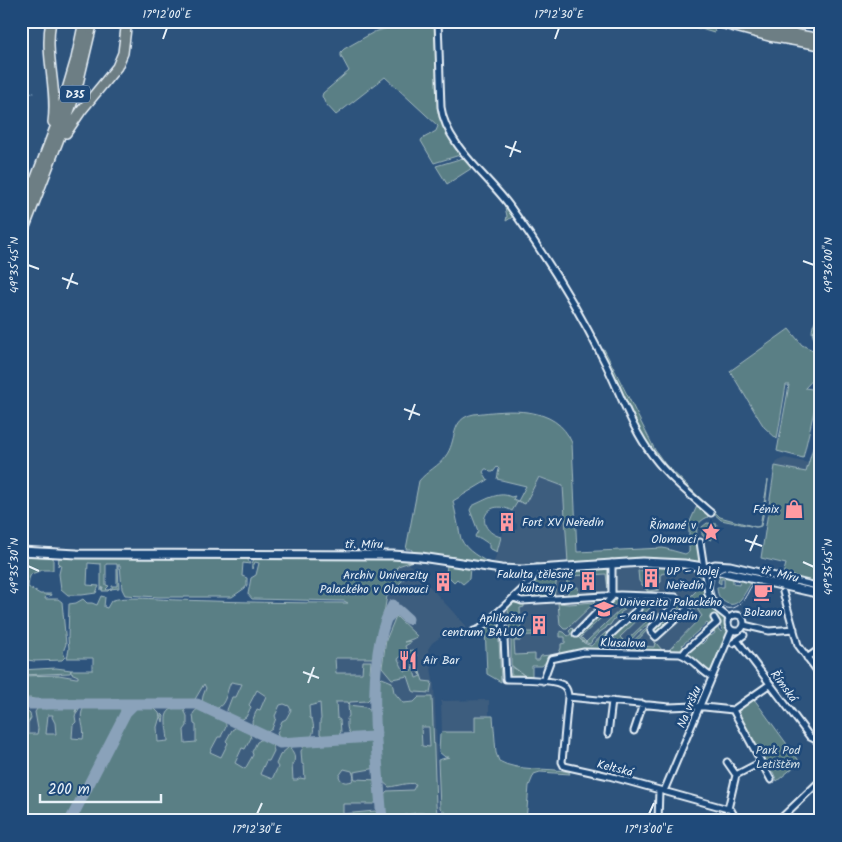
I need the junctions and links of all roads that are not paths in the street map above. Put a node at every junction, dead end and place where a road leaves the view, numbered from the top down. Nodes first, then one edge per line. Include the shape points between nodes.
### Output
1 (51, 21) edge
2 (124, 21) edge
3 (129, 21) edge
4 (438, 21) edge
5 (713, 21) edge
6 (737, 21) edge
7 (88, 24) edge
8 (821, 38) edge
9 (821, 45) edge
10 (49, 147) junction
11 (53, 157) junction
12 (21, 217) edge
13 (21, 237) edge
14 (711, 513) dead end
15 (700, 542) dead end
16 (21, 551) edge
17 (612, 563) junction
18 (704, 568) junction
19 (535, 570) junction
20 (821, 588) edge
21 (783, 592) dead end
22 (821, 594) edge
23 (613, 595) junction
24 (641, 596) junction
25 (514, 598) junction
26 (687, 609) dead end
27 (498, 612) junction
28 (729, 618) junction
29 (716, 621) dead end
30 (744, 625) junction
31 (794, 629) junction
32 (732, 630) junction
33 (474, 631) dead end
34 (576, 634) dead end
35 (610, 635) dead end
36 (744, 636) dead end
37 (821, 648) edge
38 (683, 654) junction
39 (807, 658) junction
40 (821, 676) edge
41 (712, 677) junction
42 (543, 681) junction
43 (770, 684) junction
44 (568, 697) junction
45 (612, 701) junction
46 (643, 704) junction
47 (700, 706) junction
48 (733, 710) junction
49 (634, 731) dead end
50 (608, 734) dead end
51 (816, 740) dead end
52 (727, 762) dead end
53 (761, 762) junction
54 (736, 775) junction
55 (771, 780) dead end
56 (821, 780) edge
57 (662, 791) junction
58 (728, 809) junction
59 (658, 821) edge
60 (737, 821) edge
61 (778, 821) edge

1 - 10 highway via 55,113
2 - 7 highway
3 - 11 highway via 117,67 76,118
4 - 14 street via 442,111 451,132 468,160 508,204 563,288 648,449 672,478
5 - 9 highway
6 - 8 highway
7 - 10 highway, D35
7 - 11 highway, D35 via 76,92
10 - 12 highway, D35
11 - 13 highway, D35
15 - 18 street
16 - 19 main road, tř. Míru via 393,555
17 - 18 main road, tř. Míru via 659,563
17 - 19 main road, tř. Míru
17 - 23 street
18 - 20 main road, tř. Míru via 730,566
18 - 22 main road, tř. Míru
18 - 28 street via 709,597 715,607
19 - 25 street via 534,577
21 - 31 street
23 - 24 street
23 - 25 street via 522,601
23 - 34 street
24 - 26 street via 676,597 673,607 651,628 656,637
24 - 35 street via 638,609
25 - 27 street
27 - 33 street
27 - 42 street via 503,619 506,679
28 - 30 street via 739,615
28 - 32 street via 728,626
29 - 38 street
30 - 31 street via 769,631
30 - 32 street via 739,630
31 - 39 street via 798,645
32 - 41 street, Na vršku
36 - 43 street, Římská via 735,642
37 - 39 street
38 - 41 street
38 - 42 street, Klusalova via 584,652 552,658
39 - 40 street
41 - 47 street, Na vršku
42 - 44 street via 562,685
43 - 48 street
43 - 51 street, Římská via 811,739
44 - 45 street
44 - 57 street, Keltská via 564,766
45 - 46 street
45 - 50 street
46 - 47 street
46 - 49 street
47 - 48 street
47 - 57 street, Na vršku
48 - 53 street
52 - 54 street
53 - 54 street
53 - 55 street
54 - 58 street
56 - 61 street
57 - 58 street, Keltská
57 - 59 street
58 - 60 street

